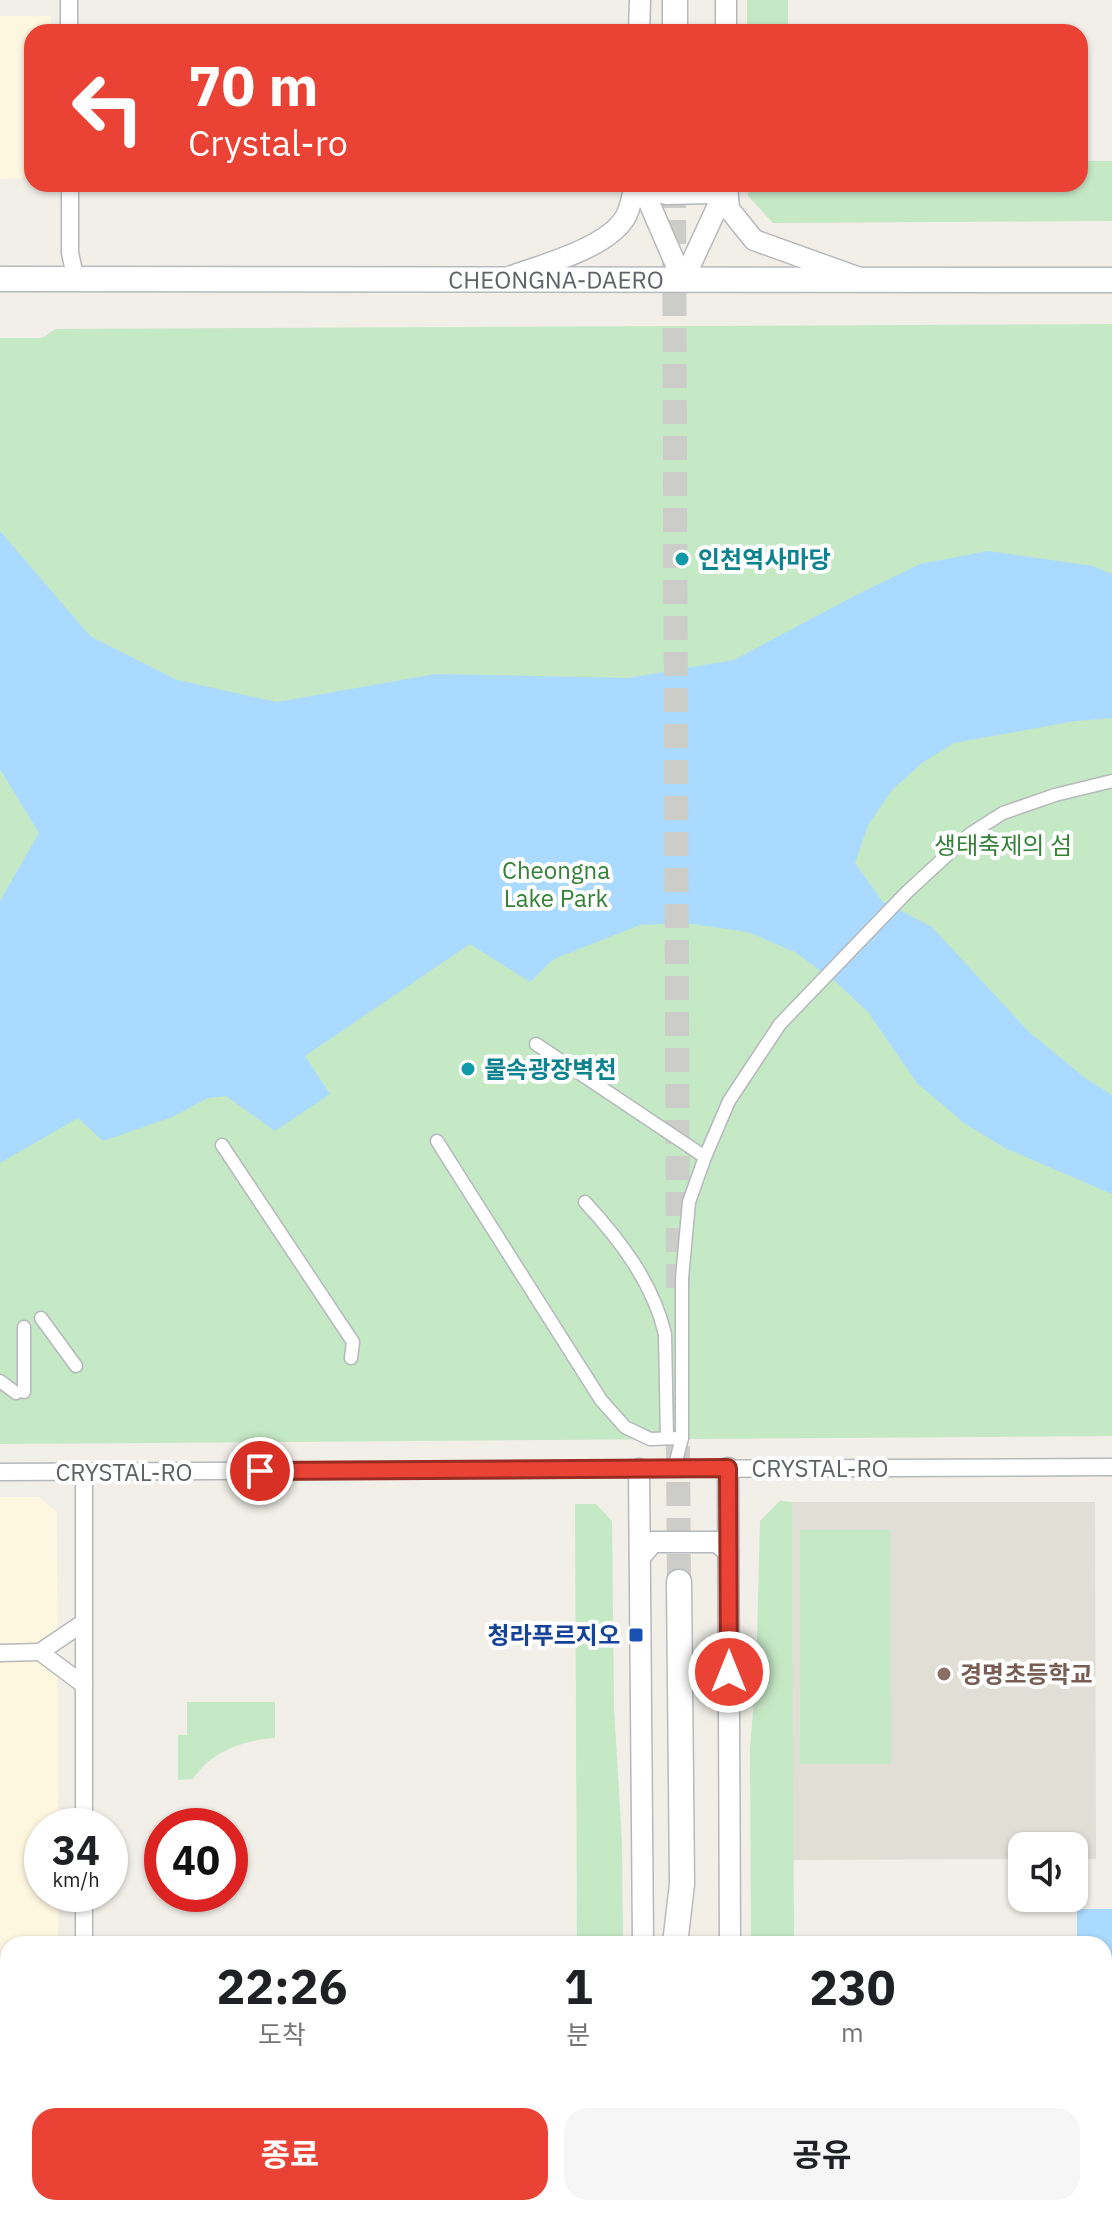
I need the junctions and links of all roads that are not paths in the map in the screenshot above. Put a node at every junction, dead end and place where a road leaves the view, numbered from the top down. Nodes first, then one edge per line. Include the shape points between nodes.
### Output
1 (69, 0) edge
2 (640, 0) edge
3 (675, 0) edge
4 (726, 0) edge
5 (69, 24) edge
6 (639, 24) edge
7 (675, 24) edge
8 (726, 24) edge
9 (70, 192) edge
10 (633, 192) edge
11 (645, 192) edge
12 (659, 192) edge
13 (712, 192) edge
14 (723, 192) edge
15 (728, 192) edge
16 (0, 279) edge
17 (76, 280) junction
18 (1112, 280) edge
19 (499, 281) junction
20 (683, 281) junction
21 (868, 281) junction
22 (1112, 781) edge
23 (536, 1044) dead end
24 (437, 1141) dead end
25 (222, 1145) dead end
26 (705, 1157) junction
27 (585, 1202) dead end
28 (41, 1318) dead end
29 (24, 1327) dead end
30 (351, 1358) dead end
31 (76, 1366) dead end
32 (0, 1381) edge
33 (667, 1438) junction
34 (682, 1438) junction
35 (1112, 1467) edge
36 (728, 1468) junction
37 (639, 1469) junction
38 (674, 1469) junction
39 (0, 1472) edge
40 (84, 1472) junction
41 (728, 1551) junction
42 (640, 1557) junction
43 (679, 1582) tunnel mouth
44 (83, 1623) junction
45 (40, 1652) junction
46 (0, 1653) edge
47 (84, 1685) junction
48 (84, 1808) edge
49 (682, 1884) junction
50 (84, 1912) edge
51 (84, 1936) edge
52 (643, 1936) edge
53 (676, 1936) edge
54 (692, 1936) edge
55 (730, 1936) edge

1 - 5 street
2 - 6 street
3 - 7 main road
4 - 8 street
9 - 17 street via 70,253
10 - 19 street via 627,214 601,241
11 - 20 street
12 - 13 street
14 - 20 street
15 - 21 street via 729,209 754,240
16 - 17 main road, CHEONGNA-DAERO
17 - 19 main road, CHEONGNA-DAERO
18 - 21 main road, CHEONGNA-DAERO
19 - 20 main road, CHEONGNA-DAERO
20 - 21 main road, CHEONGNA-DAERO
22 - 26 street via 1003,813 970,834 907,892 780,1024 729,1101
23 - 26 street
24 - 33 street via 601,1400 625,1427 650,1439
25 - 30 street via 353,1342
26 - 34 street via 689,1202 682,1278
27 - 33 street via 634,1263 662,1321
28 - 31 street
29 - 32 street via 20,1392
33 - 34 street
34 - 38 street
35 - 36 street, CRYSTAL-RO
36 - 38 street, CRYSTAL-RO
36 - 41 street
37 - 38 street, CRYSTAL-RO
37 - 40 street, CRYSTAL-RO
37 - 42 street
39 - 40 street, CRYSTAL-RO
40 - 44 street
41 - 42 street via 717,1542 653,1542
41 - 55 street
42 - 52 street
43 - 49 main road
44 - 45 street
44 - 47 street
45 - 46 street
45 - 47 street
47 - 48 street
49 - 53 main road
49 - 54 main road
50 - 51 street

